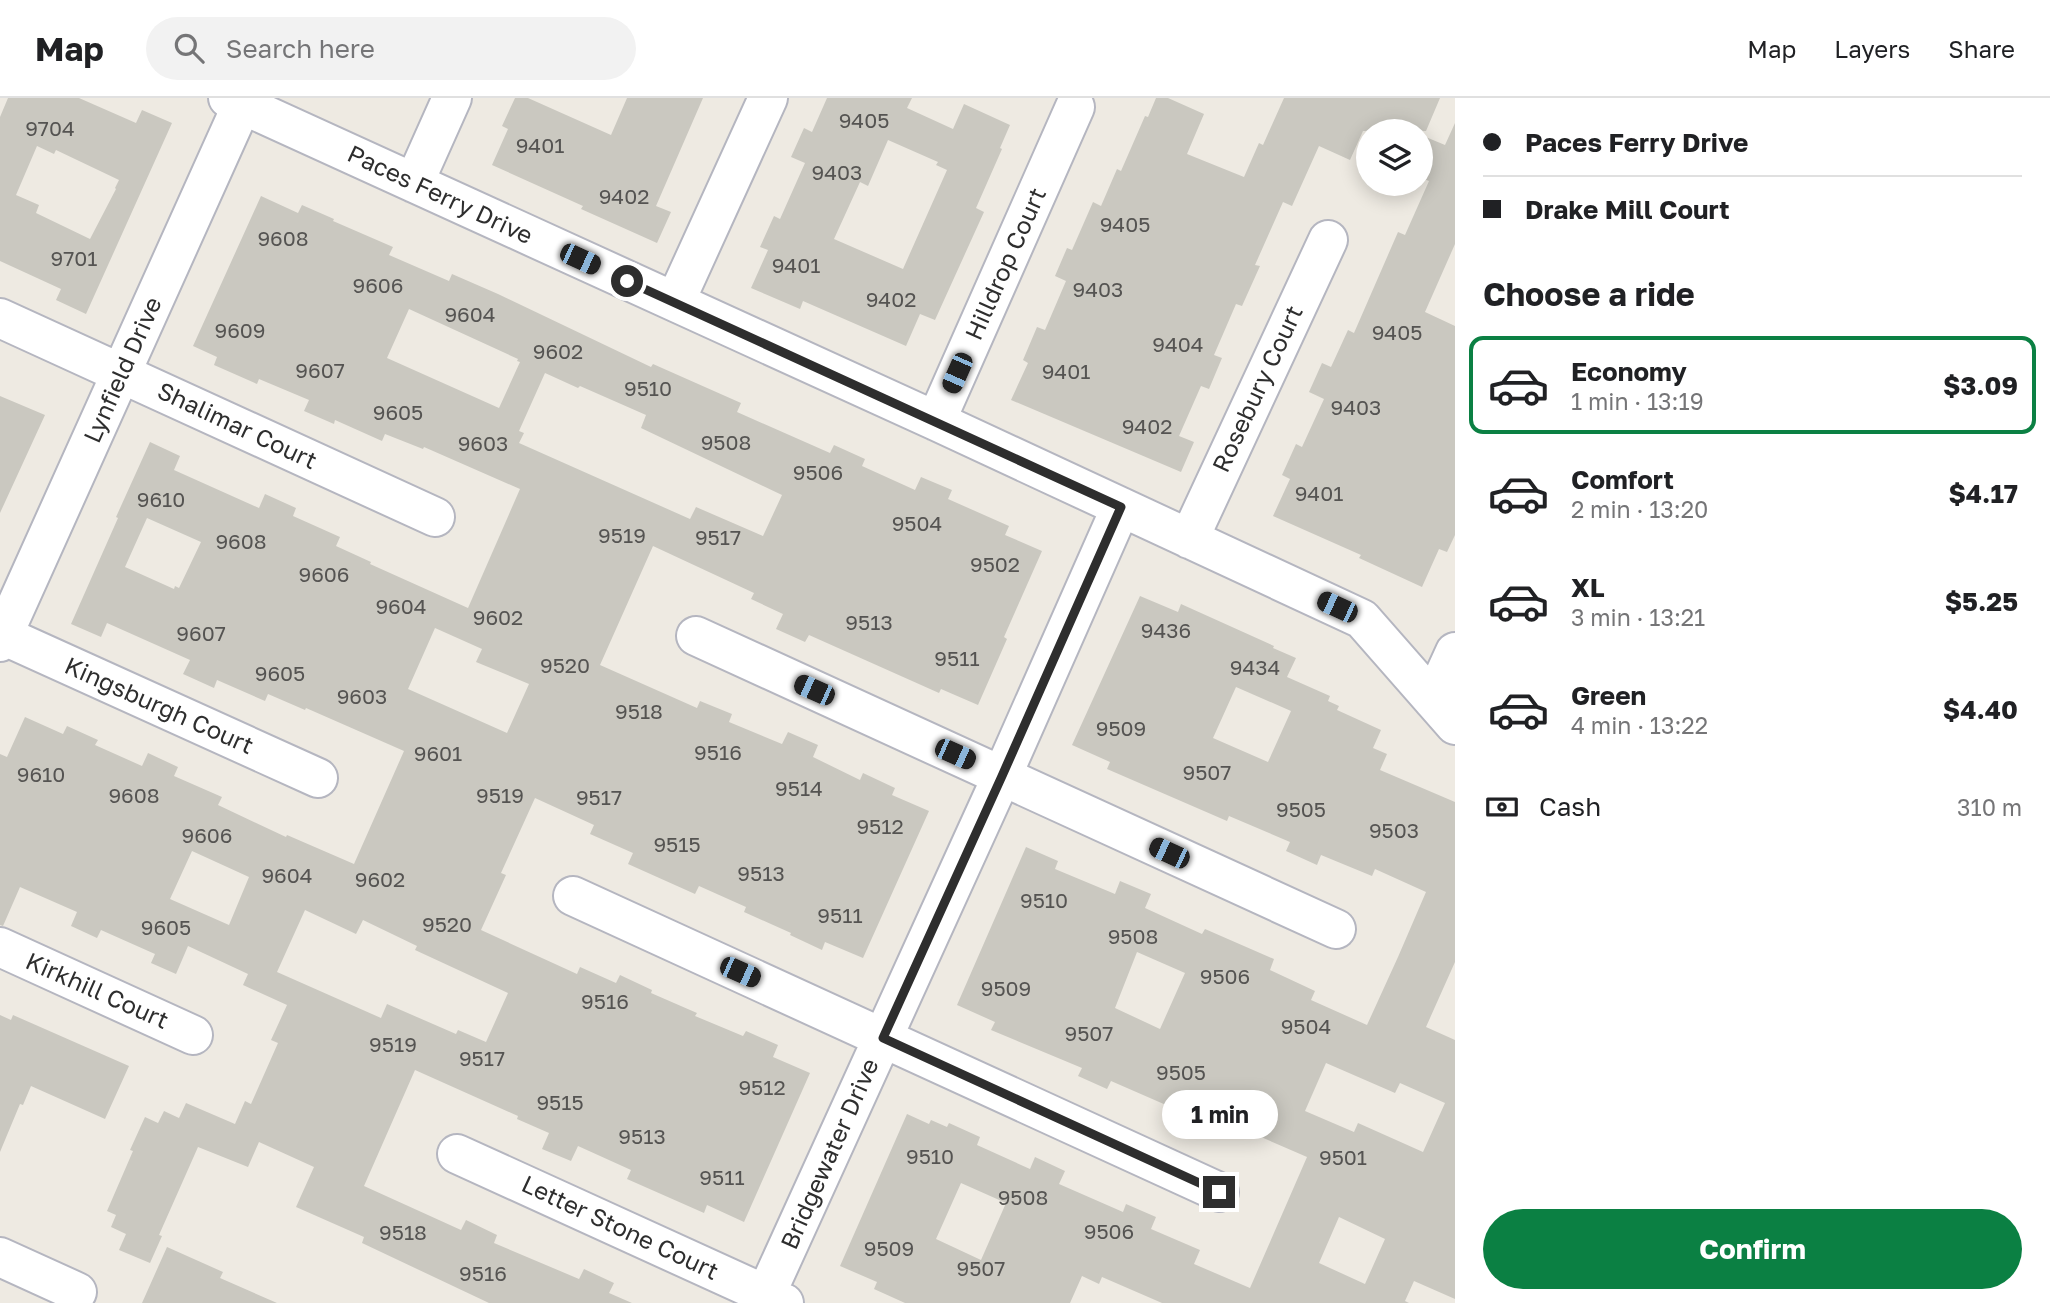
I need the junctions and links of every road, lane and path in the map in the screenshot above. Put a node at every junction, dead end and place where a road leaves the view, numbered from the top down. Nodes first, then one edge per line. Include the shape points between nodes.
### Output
1 (452, 98) edge
2 (768, 98) edge
3 (239, 100) edge
4 (1075, 107) dead end
5 (414, 183) junction
6 (1328, 240) dead end
7 (675, 302) junction
8 (0, 318) edge
9 (121, 373) junction
10 (936, 421) junction
11 (1121, 507) junction
12 (435, 517) dead end
13 (1189, 538) junction
14 (696, 636) dead end
15 (1, 637) edge
16 (1455, 652) edge
17 (1444, 713) edge
18 (1002, 776) junction
19 (318, 778) dead end
20 (573, 896) dead end
21 (1336, 929) dead end
22 (0, 947) edge
23 (193, 1035) dead end
24 (883, 1038) junction
25 (457, 1154) dead end
26 (1219, 1192) dead end
27 (0, 1257) edge
28 (77, 1292) dead end
29 (771, 1300) edge

1 - 5 street
2 - 7 street
3 - 5 street, Paces Ferry Drive
3 - 9 street, Lynfield Drive
4 - 10 street, Hilldrop Court
5 - 7 street, Paces Ferry Drive
6 - 13 street, Rosebury Court
7 - 10 street, Paces Ferry Drive
8 - 9 street, Shalimar Court
9 - 12 street, Shalimar Court
9 - 15 street, Lynfield Drive
10 - 11 street, Paces Ferry Drive
11 - 13 street, Paces Ferry Drive
11 - 18 street, Bridgewater Drive
13 - 17 street, Paces Ferry Drive via 1362,619
14 - 18 street
15 - 19 street, Kingsburgh Court
16 - 17 street
18 - 21 street
18 - 24 street, Bridgewater Drive
20 - 24 street
22 - 23 street, Kirkhill Court
24 - 26 street
24 - 29 street, Bridgewater Drive
25 - 29 street, Letter Stone Court
27 - 28 street

